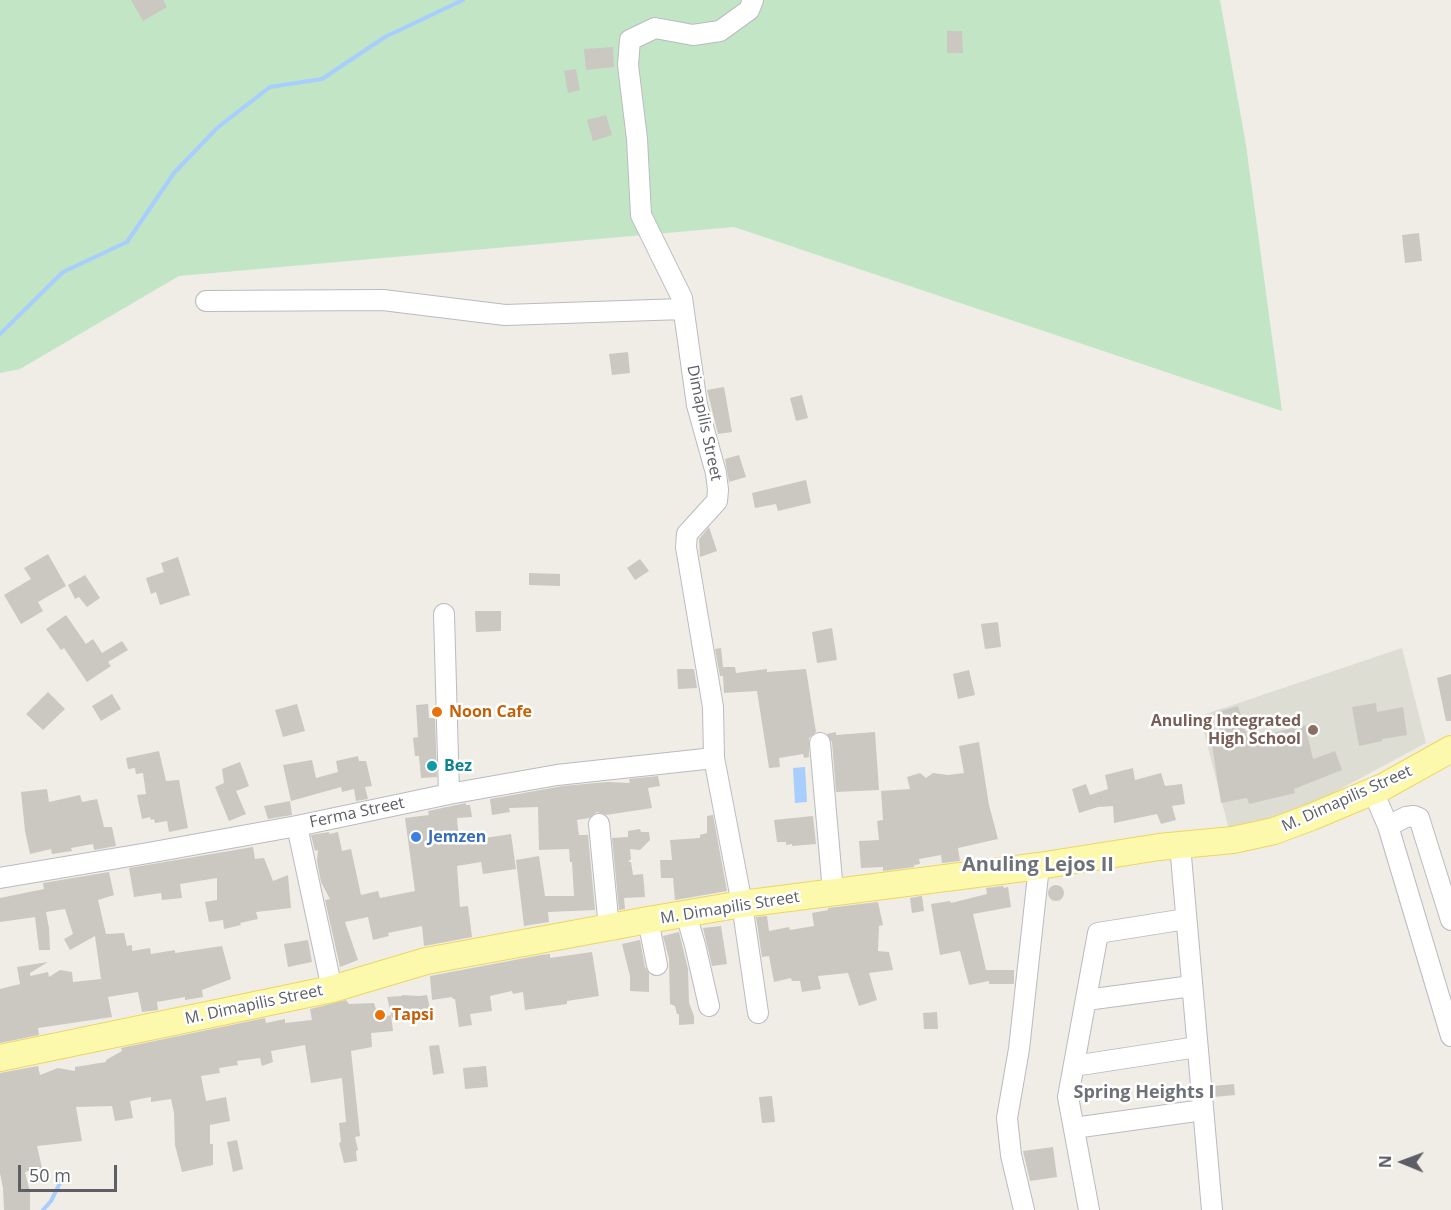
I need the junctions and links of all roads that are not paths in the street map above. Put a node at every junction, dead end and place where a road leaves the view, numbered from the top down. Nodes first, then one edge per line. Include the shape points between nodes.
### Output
1 (753, 0) edge
2 (206, 301) dead end
3 (683, 309) junction
4 (444, 614) dead end
5 (820, 743) dead end
6 (1451, 749) edge
7 (714, 758) junction
8 (1373, 791) junction
9 (449, 794) junction
10 (599, 824) dead end
11 (297, 826) junction
12 (1388, 826) junction
13 (1180, 845) junction
14 (819, 854) dead end
15 (1039, 866) junction
16 (0, 878) edge
17 (829, 892) junction
18 (742, 904) junction
19 (686, 914) junction
20 (1186, 919) junction
21 (648, 920) junction
22 (1451, 920) edge
23 (609, 928) junction
24 (657, 965) dead end
25 (1192, 986) junction
26 (332, 989) junction
27 (1445, 994) edge
28 (1086, 1000) junction
29 (709, 1006) dead end
30 (758, 1013) dead end
31 (1451, 1036) edge
32 (1197, 1047) junction
33 (0, 1058) edge
34 (1074, 1066) junction
35 (1203, 1110) junction
36 (1074, 1128) junction
37 (1024, 1210) edge
38 (1089, 1210) edge
39 (1212, 1210) edge

1 - 3 street, Dimapilis Street via 749,9 720,31 693,35 656,28 630,40 628,65 641,215 682,298
2 - 3 street via 383,300 505,315
3 - 7 street, Dimapilis Street via 697,405 718,490 717,501 687,534 686,547 713,707
4 - 9 street
5 - 17 street
6 - 8 main road, M. Dimapilis Street
7 - 9 street, Ferma Street via 557,776
7 - 18 street, Dimapilis Street
8 - 12 street
8 - 13 main road, M. Dimapilis Street via 1274,831
9 - 11 street, Ferma Street
10 - 23 street
11 - 16 street, Ferma Street
11 - 26 street
12 - 22 street via 1406,817 1419,818
12 - 27 street
13 - 15 main road, M. Dimapilis Street
13 - 20 street
14 - 17 street
15 - 17 main road, M. Dimapilis Street
15 - 37 street via 1019,1049 1007,1118
17 - 18 main road, M. Dimapilis Street
18 - 19 main road, M. Dimapilis Street
18 - 30 street, Dimapilis Street
19 - 21 main road, M. Dimapilis Street
19 - 29 street
20 - 25 street
20 - 28 street via 1098,933
21 - 23 main road, M. Dimapilis Street
21 - 24 street
23 - 26 main road, M. Dimapilis Street via 426,961
25 - 28 street
25 - 32 street
26 - 33 main road, M. Dimapilis Street
27 - 31 street
28 - 34 street
32 - 34 street
32 - 35 street
34 - 36 street via 1068,1098
35 - 36 street
35 - 39 street
36 - 38 street

